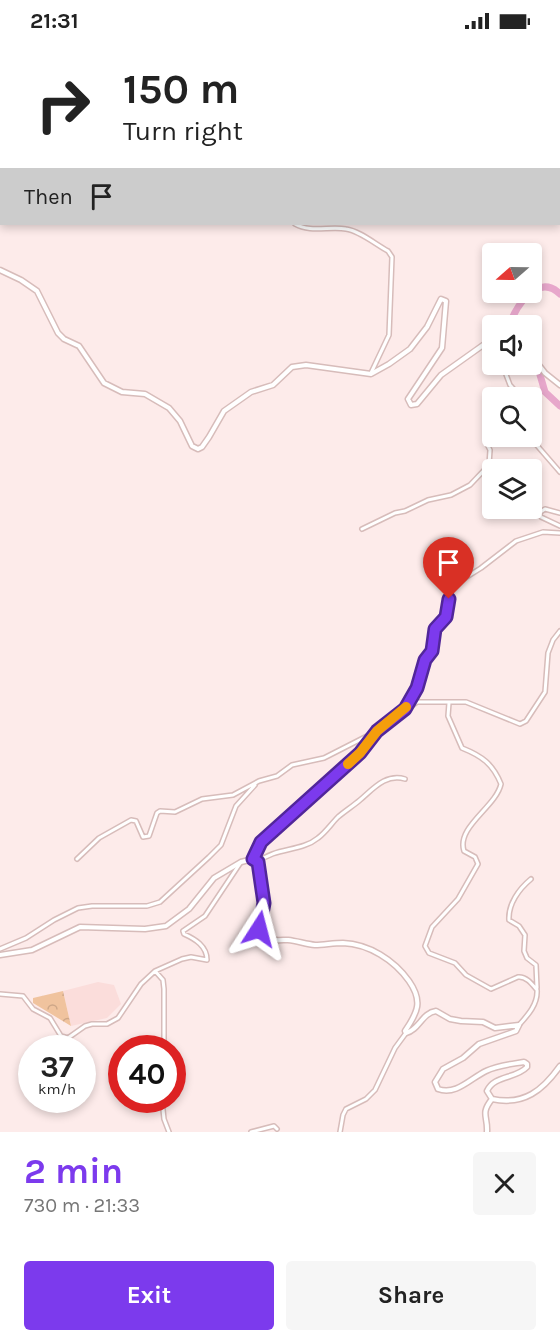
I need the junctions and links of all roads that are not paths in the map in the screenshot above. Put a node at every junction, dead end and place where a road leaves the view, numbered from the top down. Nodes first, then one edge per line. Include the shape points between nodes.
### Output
1 (298, 225) edge
2 (0, 270) edge
3 (482, 346) edge
4 (542, 369) edge
5 (371, 374) junction
6 (560, 385) edge
7 (488, 447) edge
8 (538, 447) edge
9 (560, 472) edge
10 (560, 513) edge
11 (560, 526) edge
12 (362, 529) dead end
13 (560, 533) edge
14 (560, 631) edge
15 (449, 702) junction
16 (405, 709) junction
17 (377, 731) junction
18 (405, 780) dead end
19 (259, 781) junction
20 (253, 859) junction
21 (77, 860) dead end
22 (241, 862) junction
23 (258, 862) junction
24 (531, 879) dead end
25 (0, 949) edge
26 (0, 955) edge
27 (155, 971) junction
28 (537, 990) junction
29 (0, 994) edge
30 (519, 1025) junction
31 (406, 1033) junction
32 (164, 1035) edge
33 (560, 1066) edge
34 (492, 1099) junction
35 (163, 1113) edge
36 (277, 1129) dead end
37 (169, 1132) edge
38 (251, 1132) edge
39 (340, 1132) edge
40 (487, 1132) edge

1 - 5 street via 349,229 392,256 389,334
2 - 5 street via 37,291 58,333 79,346 104,383 122,392 145,394 169,408 194,448 202,447 232,404 273,385 292,367 306,365
3 - 5 street via 441,375 417,404 411,405 408,399 443,343 446,302 441,299 410,349
4 - 6 street
7 - 12 street via 489,465 470,485
8 - 9 street
10 - 11 street via 545,509 539,513
13 - 16 street via 543,532 516,541 457,583 450,592 446,617 435,629 432,651 425,660 417,688
14 - 15 street via 548,653 545,692 526,721 520,724 466,702
15 - 16 street via 417,702
15 - 28 street via 448,716 462,748 491,764 501,784 496,799 470,825 464,838 464,851 476,857 478,864 458,899 432,927 425,946 429,953 454,963 465,975 491,989 522,976
16 - 17 street
17 - 19 street via 324,758 292,765 277,776
17 - 20 street via 360,753 261,842
18 - 23 street via 390,778 380,783 311,844 280,851
19 - 21 street via 226,798 202,799 175,812 160,811 149,836 143,837 136,820 131,820 99,838
19 - 25 street via 236,806 221,845 160,902 147,906 78,908
20 - 22 street
20 - 23 street
22 - 26 street via 214,878 189,909 166,926 80,927 32,950
22 - 27 street via 205,916 183,931 204,948 207,960 191,957
23 - 31 street via 264,903 259,929 262,936 311,945 359,946 388,959 405,975 417,996 415,1017
24 - 28 street via 518,892 509,915 525,935 524,951 536,965
27 - 29 street via 118,1018 107,1024 85,1026 68,1038 61,1036 50,1018 33,1009 23,996
27 - 32 street via 163,980
28 - 30 street via 531,1013
30 - 31 street via 495,1028 436,1011
30 - 34 street via 516,1031 479,1044 463,1059 443,1069 435,1082 438,1089 449,1091 487,1070 527,1064 523,1071 490,1086
31 - 39 street via 375,1090 346,1109
33 - 34 street via 532,1095
34 - 40 street via 484,1115
35 - 37 street
36 - 38 street via 274,1126

